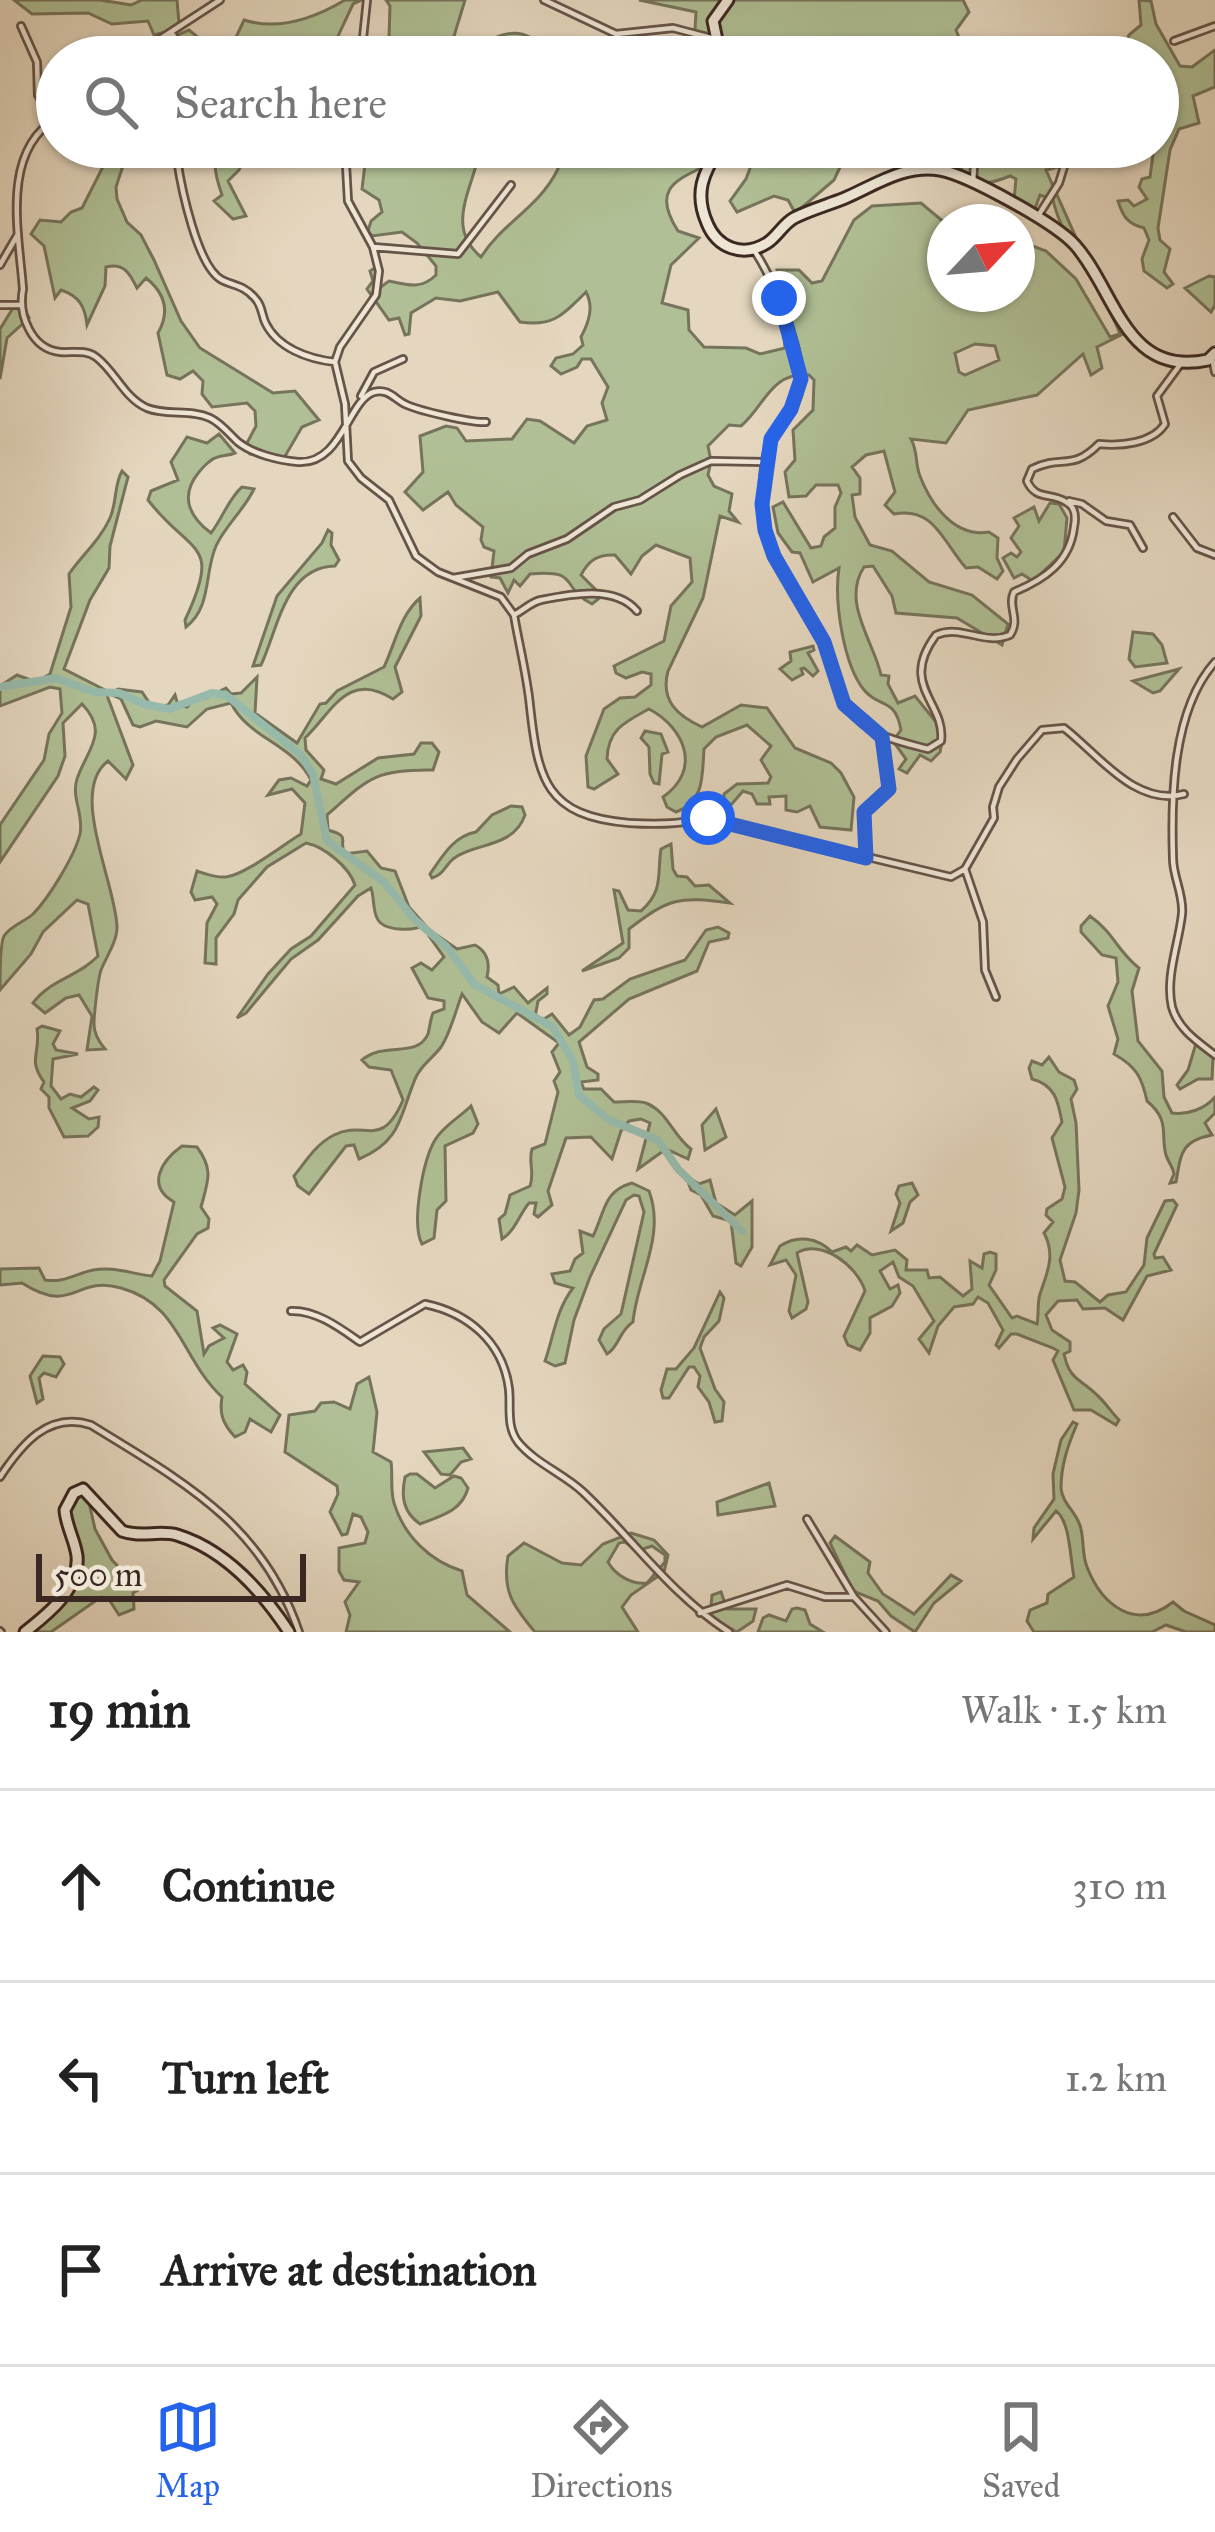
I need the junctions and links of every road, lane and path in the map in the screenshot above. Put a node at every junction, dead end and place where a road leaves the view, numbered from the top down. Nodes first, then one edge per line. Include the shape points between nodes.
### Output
1 (220, 0) edge
2 (367, 0) edge
3 (544, 0) edge
4 (728, 0) edge
5 (21, 26) dead end
6 (1215, 26) edge
7 (171, 32) junction
8 (163, 36) edge
9 (174, 36) edge
10 (363, 36) edge
11 (702, 36) edge
12 (716, 36) edge
13 (1179, 39) edge
14 (36, 60) edge
15 (36, 136) edge
16 (178, 168) edge
17 (347, 168) edge
18 (709, 168) edge
19 (974, 168) edge
20 (1064, 168) edge
21 (973, 183) junction
22 (511, 185) dead end
23 (1038, 216) junction
24 (19, 232) junction
25 (374, 247) junction
26 (753, 249) junction
27 (0, 265) edge
28 (0, 305) edge
29 (20, 305) junction
30 (403, 359) dead end
31 (1213, 359) edge
32 (335, 362) junction
33 (1182, 362) junction
34 (1215, 372) edge
35 (359, 400) junction
36 (486, 422) dead end
37 (347, 430) junction
38 (766, 462) junction
39 (1063, 500) junction
40 (1173, 517) dead end
41 (1144, 548) dead end
42 (1215, 555) edge
43 (453, 578) junction
44 (637, 611) dead end
45 (514, 615) junction
46 (1215, 662) edge
47 (882, 737) junction
48 (891, 741) junction
49 (884, 748) junction
50 (1184, 794) dead end
51 (1170, 796) junction
52 (866, 858) junction
53 (965, 869) junction
54 (996, 997) dead end
55 (1215, 1055) edge
56 (291, 1311) dead end
57 (0, 1478) edge
58 (807, 1519) dead end
59 (854, 1597) junction
60 (700, 1613) junction
61 (25, 1632) edge
62 (289, 1632) edge
63 (299, 1632) edge
64 (729, 1632) edge
65 (886, 1632) edge

1 - 7 street
2 - 10 street
3 - 11 street via 616,34 673,28
4 - 12 street via 714,18
5 - 14 street
6 - 13 street
7 - 8 street
7 - 9 street
15 - 24 street via 16,183
16 - 32 street via 209,266 256,299 283,344
17 - 25 street via 349,201
18 - 26 street via 701,182 712,235 735,250
19 - 21 street
20 - 23 street
21 - 23 street
21 - 26 street via 940,170 908,171 793,219
22 - 25 street via 458,254
23 - 33 street via 1089,263 1130,336
24 - 27 street
24 - 29 street
25 - 32 street via 378,290
26 - 38 street via 776,287 800,368 797,397
28 - 29 street
29 - 37 street via 47,349 91,354 139,403 209,417 253,451 307,461
30 - 35 street via 374,372
31 - 33 street
31 - 34 street
32 - 37 street
33 - 39 street via 1157,396 1160,433 1032,469 1031,490
35 - 36 street via 383,391 406,405
35 - 37 street
37 - 43 street via 350,466 389,500 416,556
38 - 43 street via 712,461 511,568
38 - 47 street via 769,544 824,642 844,704
39 - 41 street via 1130,524
39 - 48 street via 1076,516 1072,549 1012,595 1013,632 994,640 947,631 931,641 922,684 941,725 939,743 928,749
40 - 42 street via 1197,548
43 - 45 street via 501,597
44 - 45 street via 592,592 536,600
45 - 52 street via 538,762 565,806 598,820 641,824 720,814 726,823
46 - 51 street via 1195,694
47 - 48 street
47 - 49 street
48 - 49 street
49 - 52 street via 889,789 864,812
50 - 51 street
51 - 53 street via 1129,783 1064,728 1049,727 1000,785 994,818
51 - 55 street via 1183,909 1171,997 1183,1027
52 - 53 street via 944,877
53 - 54 street
56 - 60 street via 320,1317 360,1342 425,1304 465,1317 505,1370 510,1423 522,1447 579,1488
57 - 63 street via 42,1429 74,1420 91,1425 181,1480 255,1547
58 - 59 street
59 - 60 street via 787,1585
59 - 65 street
60 - 64 street
61 - 62 street via 72,1581 77,1559 64,1510 83,1490 122,1531 176,1535 223,1559

